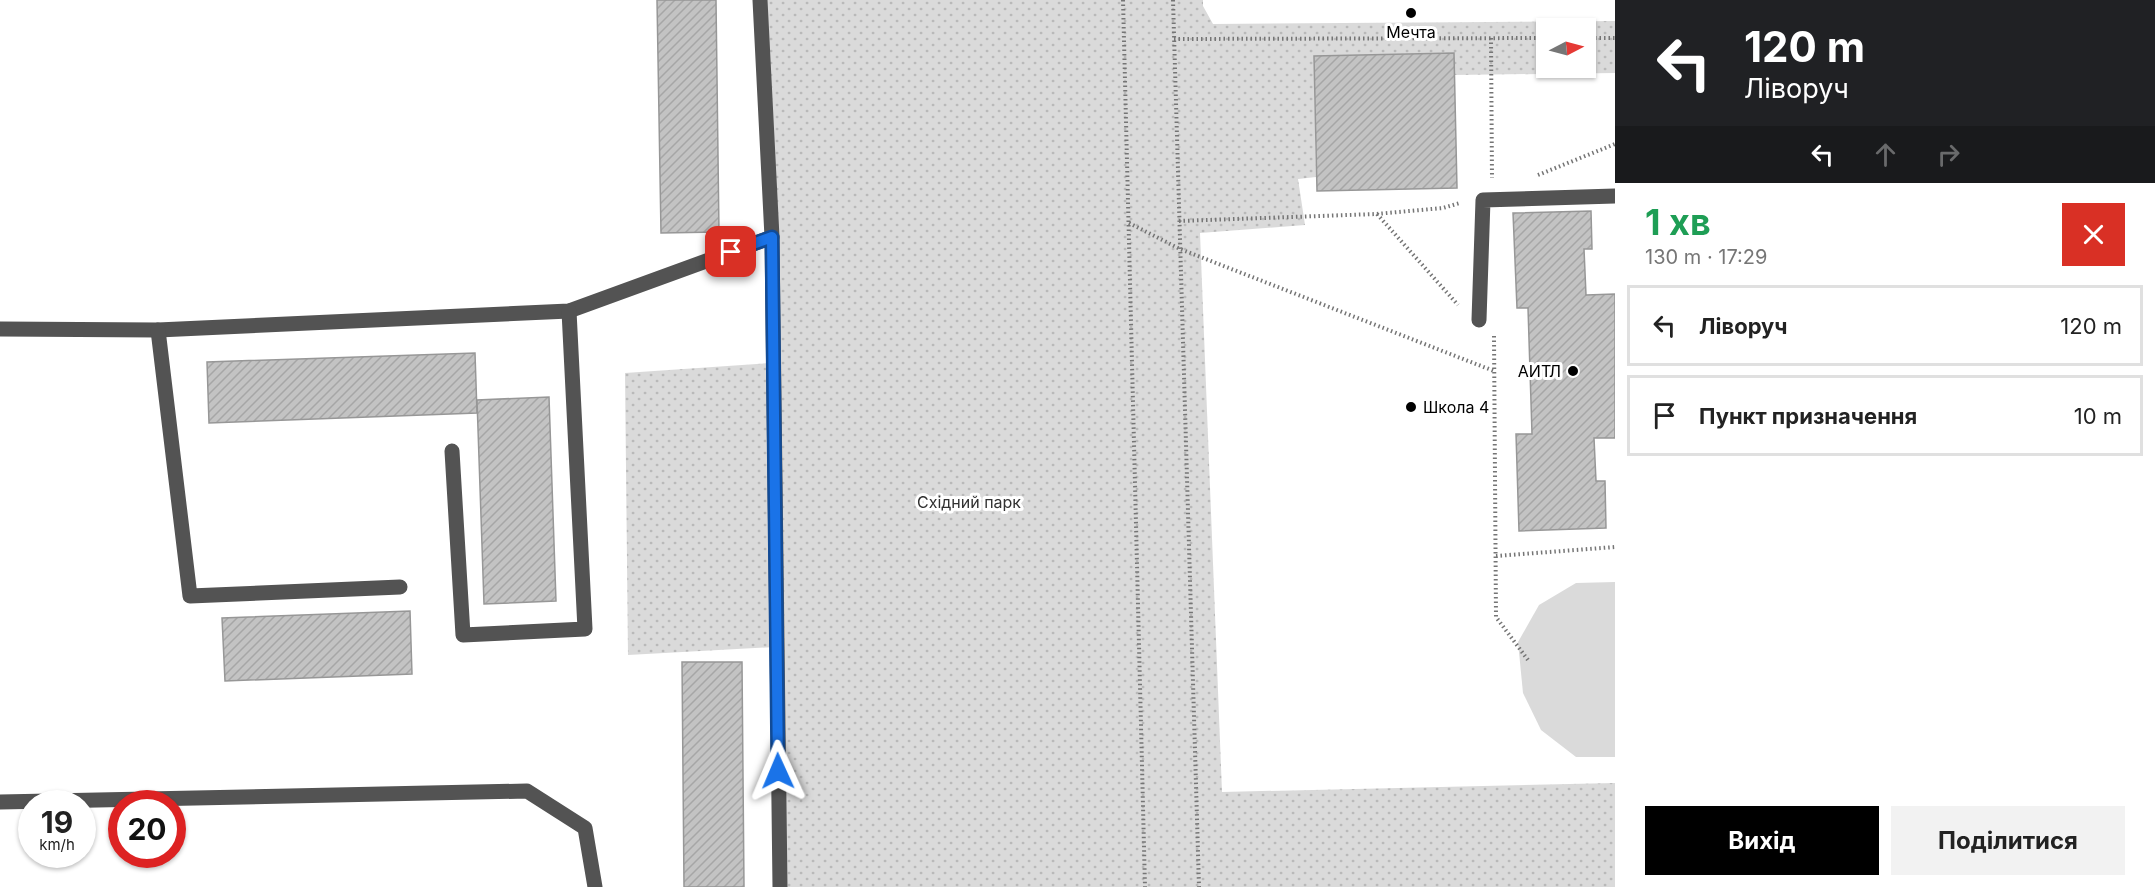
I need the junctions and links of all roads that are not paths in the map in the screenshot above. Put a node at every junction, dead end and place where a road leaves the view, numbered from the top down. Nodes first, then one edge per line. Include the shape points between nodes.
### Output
1 (760, 0) edge
2 (1615, 196) edge
3 (772, 237) junction
4 (569, 311) junction
5 (1479, 320) dead end
6 (0, 329) edge
7 (158, 330) junction
8 (452, 451) dead end
9 (400, 587) dead end
10 (0, 802) edge
11 (595, 887) edge
12 (780, 887) edge

1 - 3 lane
2 - 5 lane via 1483,200
3 - 4 lane
3 - 12 lane
4 - 7 lane
4 - 8 lane via 585,629 463,635
6 - 7 lane
7 - 9 lane via 190,596
10 - 11 lane via 527,791 585,828

